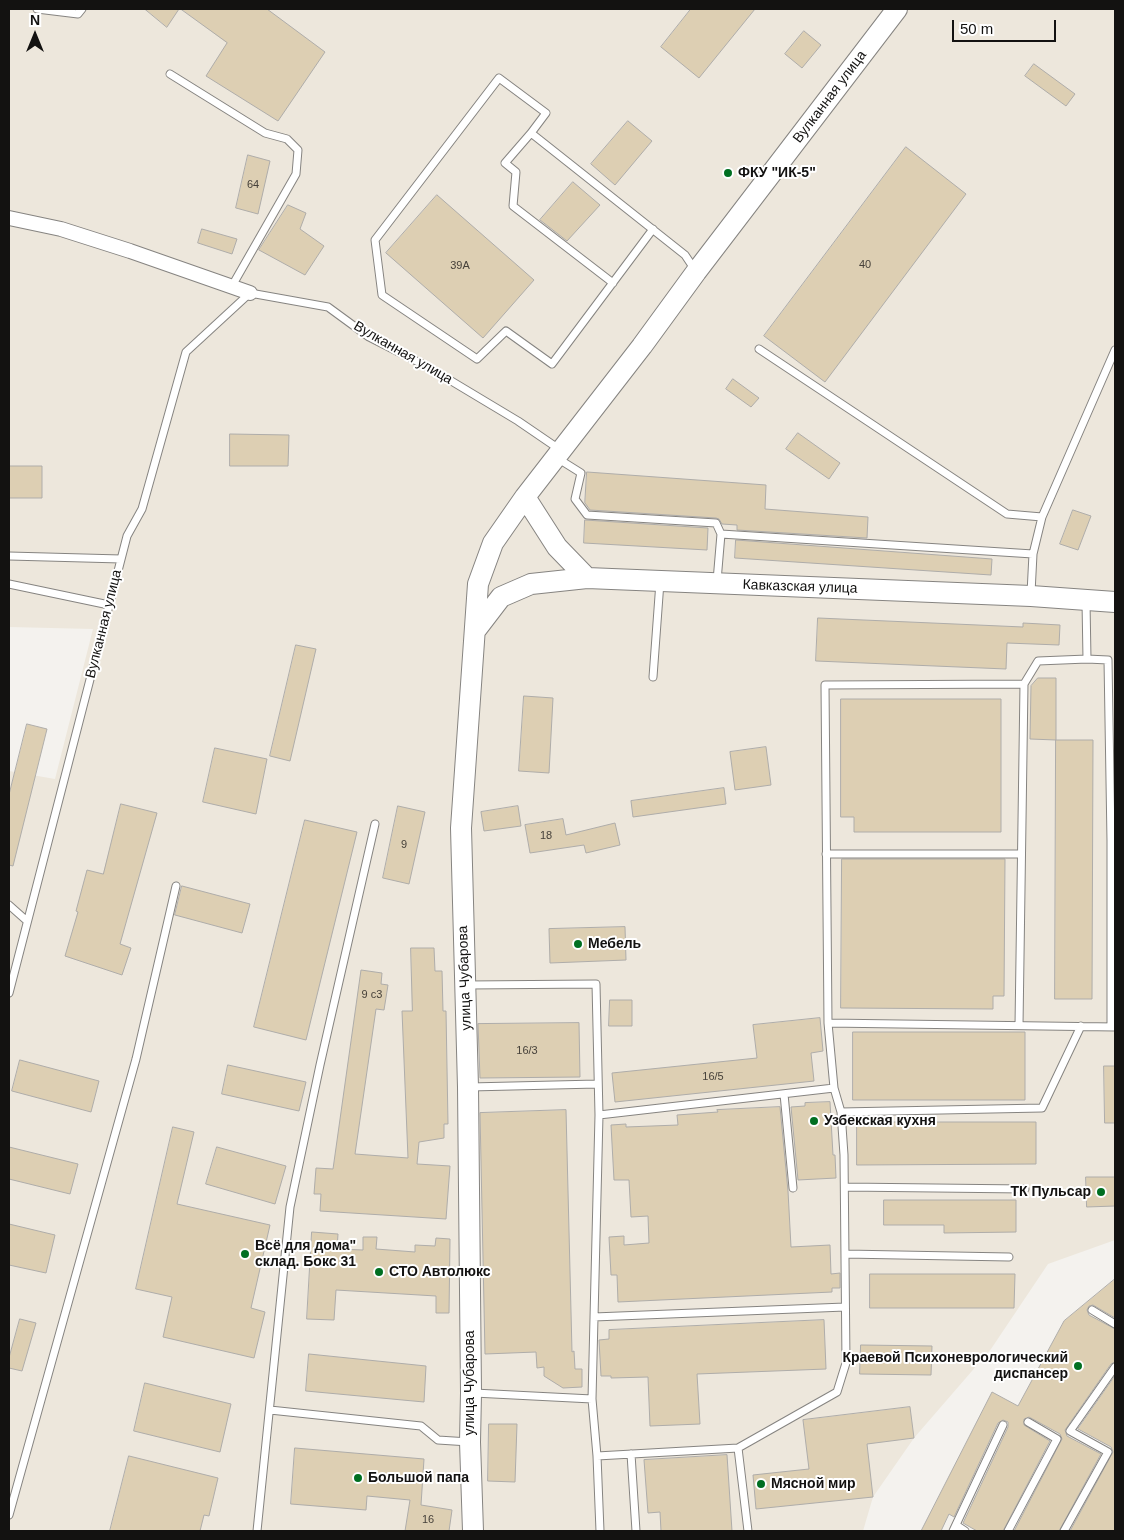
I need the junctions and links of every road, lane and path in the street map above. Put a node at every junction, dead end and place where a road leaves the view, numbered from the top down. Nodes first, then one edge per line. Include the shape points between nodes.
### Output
1 (37, 9) edge
2 (82, 9) edge
3 (897, 9) edge
4 (170, 74) dead end
5 (531, 132) junction
6 (9, 218) edge
7 (653, 229) junction
8 (696, 272) junction
9 (613, 283) junction
10 (232, 286) junction
11 (250, 293) junction
12 (759, 349) dead end
13 (1115, 350) edge
14 (559, 454) junction
15 (525, 497) junction
16 (1042, 516) junction
17 (721, 534) junction
18 (1033, 554) junction
19 (9, 556) edge
20 (121, 559) junction
21 (588, 578) junction
22 (660, 582) junction
23 (9, 584) edge
24 (717, 584) junction
25 (1031, 596) junction
26 (1086, 600) junction
27 (1115, 602) edge
28 (109, 605) junction
29 (475, 631) junction
30 (1087, 659) junction
31 (1112, 660) edge
32 (653, 678) dead end
33 (1024, 684) junction
34 (375, 824) dead end
35 (1113, 841) edge
36 (826, 854) junction
37 (1021, 854) junction
38 (176, 886) dead end
39 (9, 905) edge
40 (28, 921) junction
41 (465, 985) junction
42 (9, 993) edge
43 (828, 1023) junction
44 (1019, 1025) junction
45 (1081, 1026) junction
46 (1113, 1027) edge
47 (598, 1084) junction
48 (468, 1087) junction
49 (834, 1088) junction
50 (784, 1094) junction
51 (841, 1112) junction
52 (599, 1116) junction
53 (844, 1187) junction
54 (793, 1188) dead end
55 (1025, 1189) dead end
56 (845, 1254) junction
57 (1009, 1257) dead end
58 (845, 1307) junction
59 (1092, 1310) dead end
60 (594, 1317) junction
61 (1115, 1324) edge
62 (1115, 1367) edge
63 (471, 1393) junction
64 (592, 1399) junction
65 (270, 1410) junction
66 (1028, 1422) dead end
67 (1003, 1425) dead end
68 (470, 1442) junction
69 (738, 1448) junction
70 (631, 1454) junction
71 (598, 1456) junction
72 (9, 1515) edge
73 (955, 1528) edge
74 (257, 1531) edge
75 (473, 1531) edge
76 (600, 1531) edge
77 (636, 1531) edge
78 (748, 1531) edge
79 (965, 1531) edge
80 (1008, 1531) edge
81 (1064, 1531) edge

1 - 2 lane via 78,14
3 - 8 main road, Вулканная улица
4 - 10 lane via 264,133 287,139 298,150 296,174
5 - 7 lane
5 - 9 lane via 505,163 516,172 513,206
5 - 9 lane via 546,113 499,78 375,240 382,295 477,359 506,331 552,364
6 - 10 street via 61,229
7 - 8 lane via 685,254
7 - 9 lane
8 - 14 main road, Вулканная улица
10 - 11 street
11 - 14 lane, Вулканная улица via 328,307 369,337 428,367 518,422
11 - 20 lane, Вулканная улица via 186,352 142,509 127,536
12 - 16 lane via 1007,514
13 - 16 lane
14 - 15 main road, улица Чубарова
14 - 17 lane via 581,473 575,499 587,515 716,522
15 - 21 main road via 557,547
15 - 29 main road, улица Чубарова via 493,543 478,584
16 - 18 lane
17 - 18 lane
17 - 24 lane
18 - 25 lane
19 - 20 lane
20 - 28 lane, Вулканная улица
21 - 22 main road, Кавказская улица
21 - 29 main road, Кавказская улица via 530,584 501,596
22 - 24 main road, Кавказская улица
22 - 32 lane
23 - 28 lane
24 - 25 main road, Кавказская улица
25 - 26 main road, Кавказская улица
26 - 27 main road, Кавказская улица
26 - 30 lane
28 - 40 lane, Вулканная улица
29 - 41 main road, улица Чубарова via 461,828
30 - 31 lane
30 - 33 lane via 1038,661
31 - 35 lane
33 - 36 lane via 825,685
33 - 37 lane
34 - 65 lane via 290,1208
35 - 46 lane
36 - 37 lane
36 - 43 lane
37 - 44 lane
38 - 72 lane via 136,1059
39 - 40 lane
40 - 42 lane, Вулканная улица
41 - 47 lane via 596,984
41 - 48 main road, улица Чубарова
43 - 44 lane
43 - 49 lane
44 - 45 lane
45 - 46 lane
45 - 51 lane via 1042,1108
47 - 48 lane
47 - 52 lane
48 - 63 main road, улица Чубарова
49 - 50 lane
49 - 51 lane
50 - 52 lane
50 - 54 lane
51 - 53 lane
52 - 60 lane
53 - 55 lane
53 - 56 lane
56 - 57 lane
56 - 58 lane
58 - 60 lane
58 - 69 lane via 846,1363 837,1392
59 - 61 lane
60 - 64 lane
62 - 81 lane via 1070,1430 1108,1452
63 - 64 lane
63 - 68 main road, улица Чубарова
64 - 71 lane
65 - 68 lane via 421,1426 438,1440
65 - 74 lane
66 - 80 lane via 1057,1439
67 - 73 lane
68 - 75 main road, улица Чубарова
69 - 70 lane
69 - 78 lane
70 - 71 lane
70 - 77 lane
71 - 76 lane
73 - 79 lane

